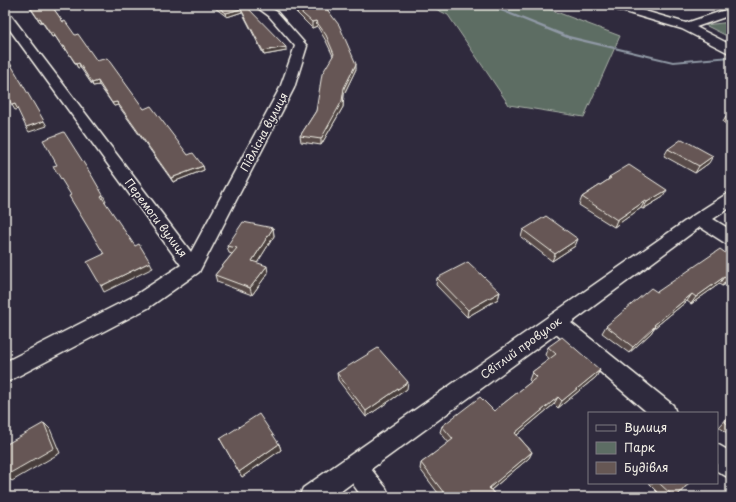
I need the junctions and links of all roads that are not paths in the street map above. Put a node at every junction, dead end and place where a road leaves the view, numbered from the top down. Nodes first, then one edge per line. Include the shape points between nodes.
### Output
1 (259, 5) edge
2 (612, 5) edge
3 (731, 10) edge
4 (5, 15) edge
5 (686, 26) junction
6 (731, 50) edge
7 (731, 198) edge
8 (700, 219) junction
9 (731, 238) edge
10 (192, 267) junction
11 (557, 323) junction
12 (5, 372) edge
13 (664, 412) edge
14 (718, 457) edge
15 (355, 467) junction
16 (731, 467) edge
17 (312, 497) edge
18 (377, 497) edge

1 - 10 street, Підлісна вулиця via 273,14 301,46 287,88
2 - 5 street
3 - 5 street
4 - 10 street, Перемоги вулиця
5 - 6 street
7 - 8 street, Світлий провулок
8 - 9 street
8 - 11 street, Світлий провулок
10 - 12 street, Перемоги вулиця via 141,302
11 - 13 street
11 - 15 street, Світлий провулок
14 - 16 street
15 - 17 street, Світлий провулок
15 - 18 street

